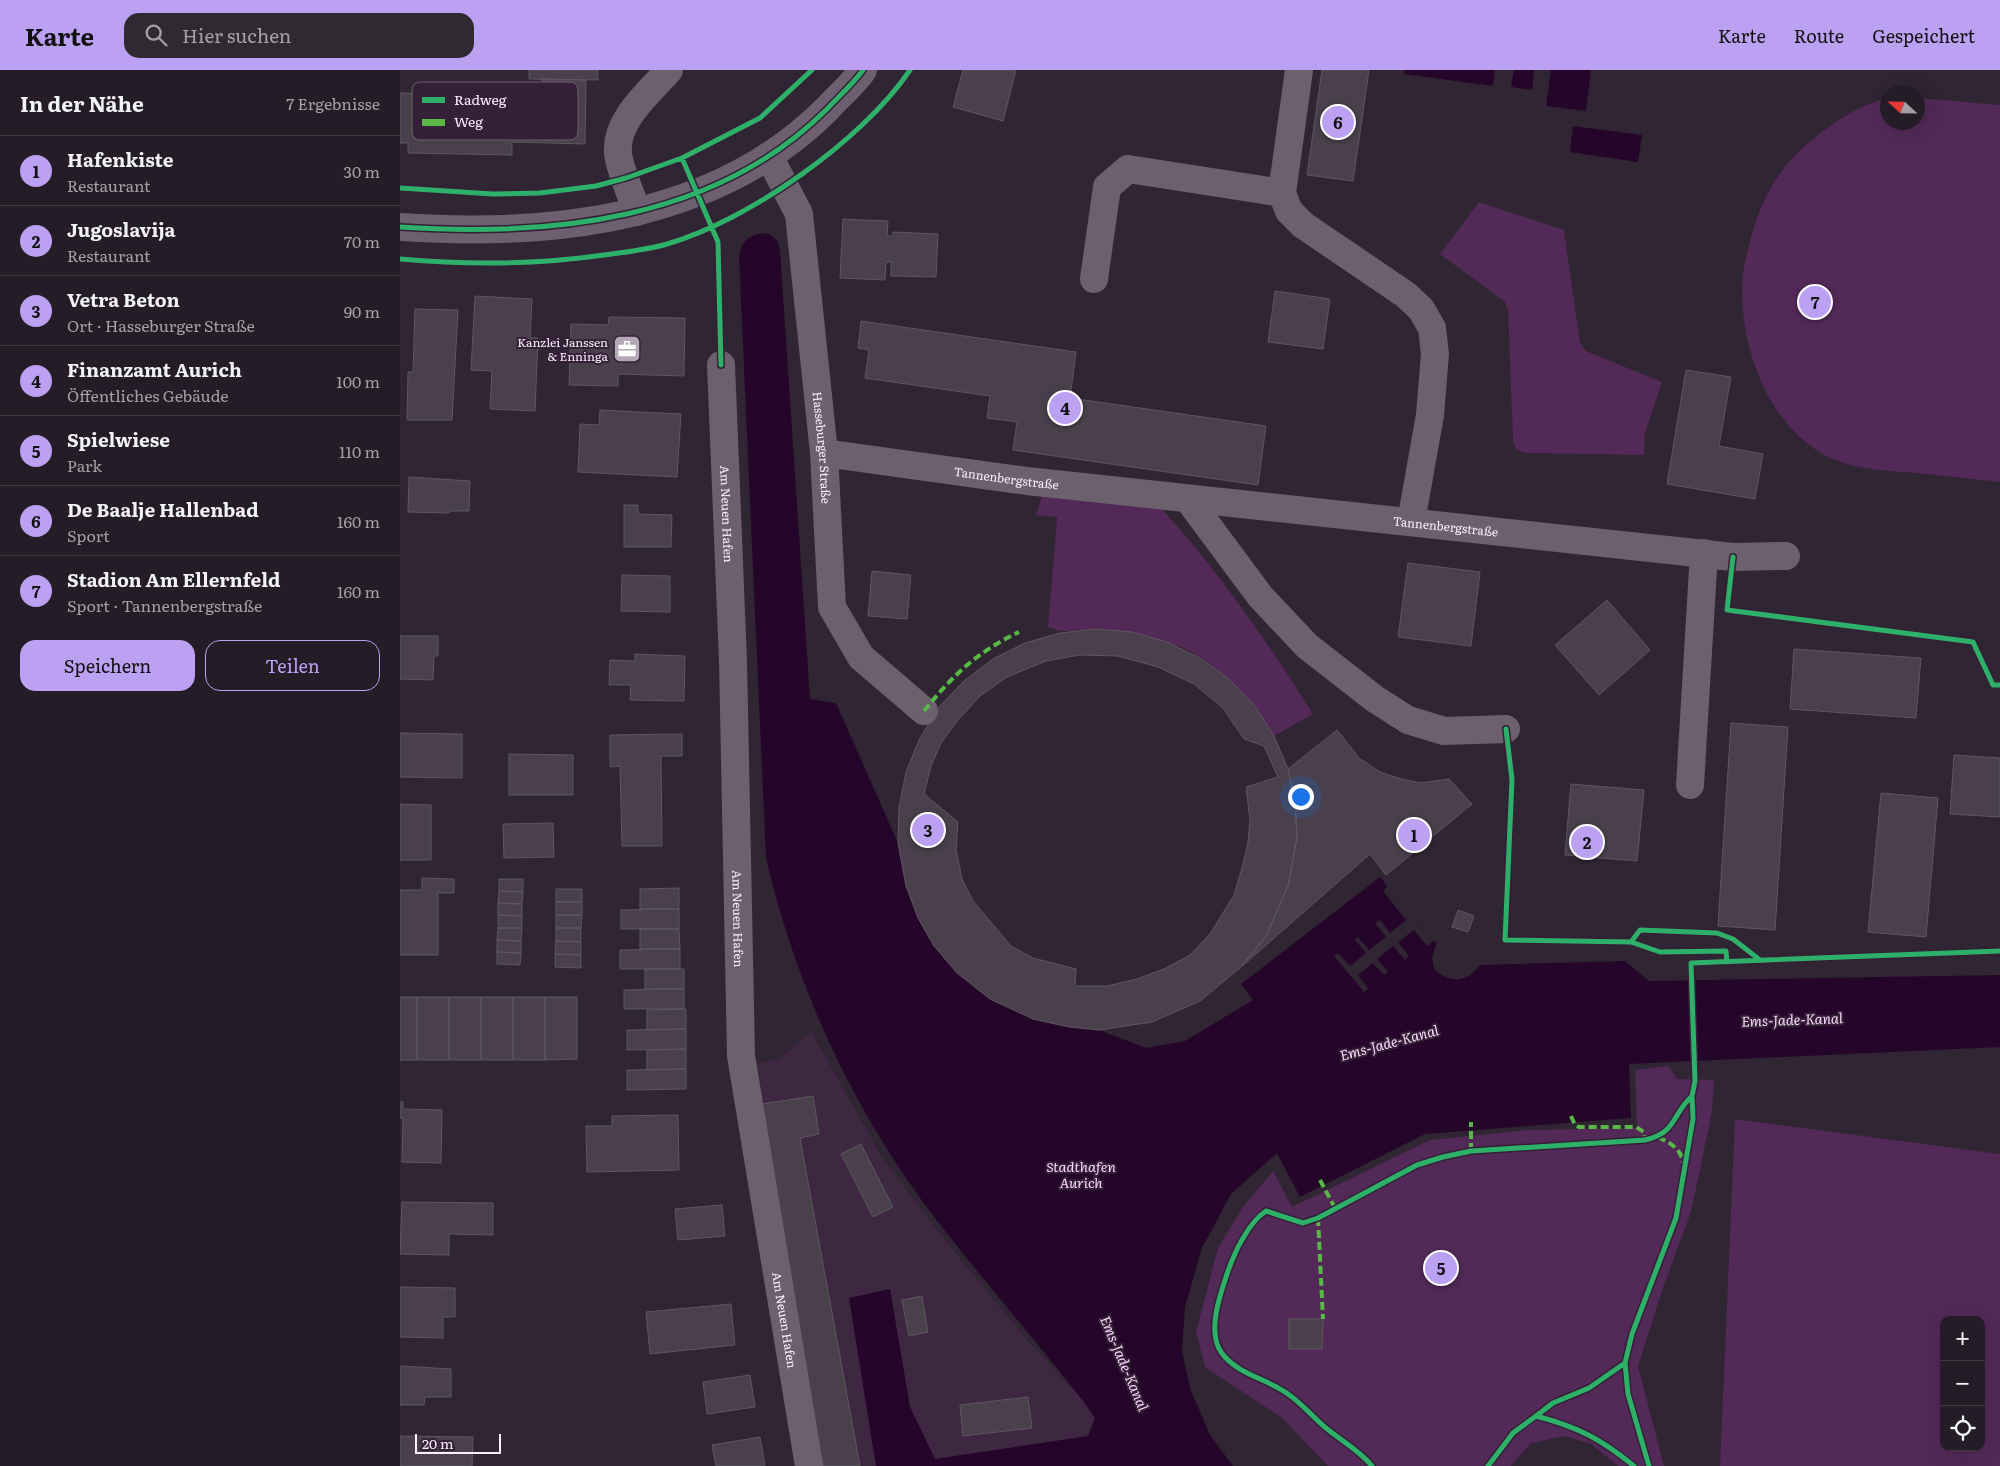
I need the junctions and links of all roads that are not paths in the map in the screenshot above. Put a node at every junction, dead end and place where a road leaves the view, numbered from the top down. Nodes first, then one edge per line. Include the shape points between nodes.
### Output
1 (669, 70) edge
2 (863, 70) edge
3 (1299, 70) edge
4 (769, 156) junction
5 (1282, 192) junction
6 (637, 212) junction
7 (400, 227) edge
8 (1094, 279) dead end
9 (722, 365) dead end
10 (824, 453) junction
11 (1188, 499) junction
12 (1411, 522) junction
13 (1704, 553) junction
14 (1786, 556) dead end
15 (924, 711) dead end
16 (1506, 729) dead end
17 (1690, 785) dead end
18 (809, 1466) edge

1 - 6 street via 630,115 620,134 618,154
2 - 4 main road via 811,125
3 - 5 street
4 - 6 main road via 749,170 698,192
4 - 10 street, Hasseburger Straße via 800,214
5 - 8 street via 1128,169 1107,187
5 - 12 street via 1289,210 1302,225 1406,295 1421,309 1432,328 1435,354 1430,415
6 - 7 main road via 522,230
9 - 18 street, Am Neuen Hafen via 733,661 740,1056
10 - 11 street, Tannenbergstraße
10 - 15 street, Hasseburger Straße via 832,607 861,657
11 - 12 street, Tannenbergstraße
11 - 16 street via 1260,596 1307,646 1375,699 1408,720 1444,731
12 - 13 street, Tannenbergstraße
13 - 14 street, Tannenbergstraße via 1733,557
13 - 17 street

